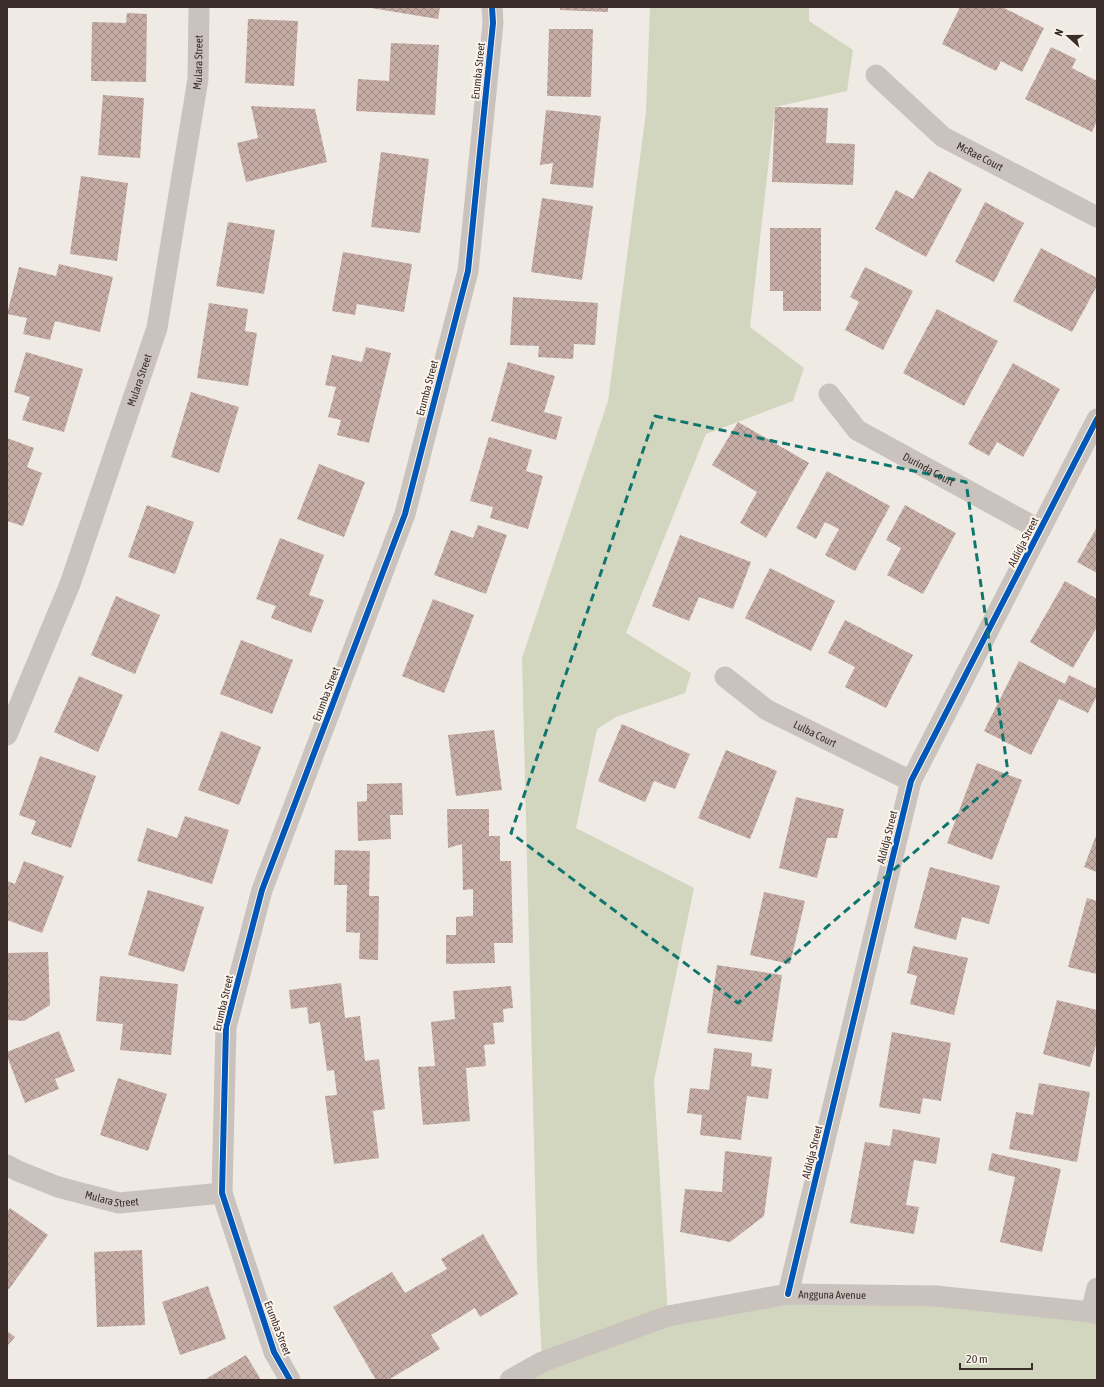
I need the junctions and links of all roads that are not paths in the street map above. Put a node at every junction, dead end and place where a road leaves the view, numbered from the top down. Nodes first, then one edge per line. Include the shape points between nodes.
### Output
1 (199, 7) edge
2 (492, 7) edge
3 (876, 75) dead end
4 (1097, 217) edge
5 (828, 394) dead end
6 (1097, 419) edge
7 (1040, 530) junction
8 (726, 677) dead end
9 (7, 735) edge
10 (911, 781) junction
11 (7, 1165) edge
12 (222, 1193) junction
13 (1097, 1288) edge
14 (788, 1294) junction
15 (1094, 1313) edge
16 (290, 1380) edge
17 (510, 1380) edge

1 - 9 street, Mulara Street via 198,79 156,328 70,584
2 - 12 street, Erumba Street via 493,23 468,271 405,514 262,890 226,1027
3 - 4 street, McRae Court via 943,137
5 - 7 street, Durinda Court via 857,430
6 - 7 street, Aldidja Street
7 - 10 street, Aldidja Street
8 - 10 street, Lulba Court via 767,710
10 - 14 street, Aldidja Street
11 - 12 street, Mulara Street via 58,1187 119,1203
12 - 16 street, Erumba Street via 274,1352
13 - 15 street
14 - 15 street, Angguna Avenue via 936,1296
14 - 17 street, Angguna Avenue via 668,1316 542,1362

